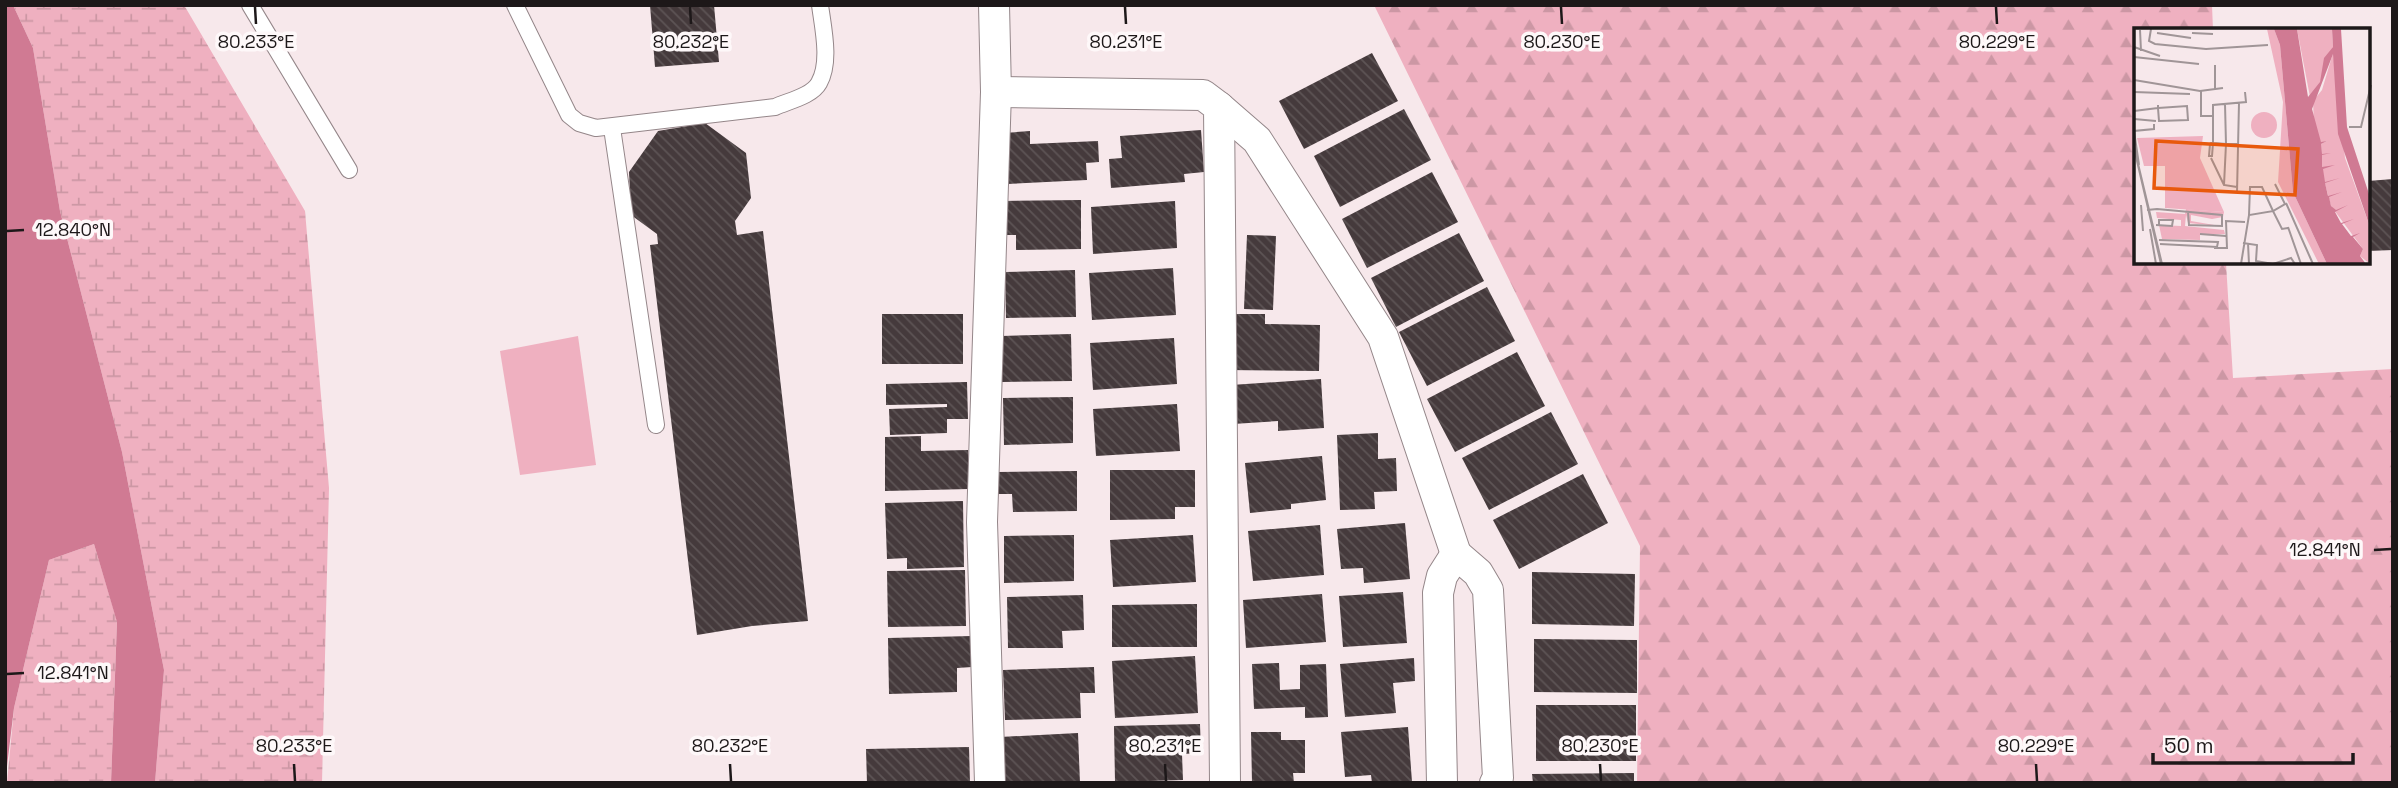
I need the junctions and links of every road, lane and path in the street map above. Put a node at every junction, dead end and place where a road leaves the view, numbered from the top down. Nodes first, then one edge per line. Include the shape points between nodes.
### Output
1 (250, 5) edge
2 (515, 5) edge
3 (820, 5) edge
4 (995, 5) edge
5 (996, 92) junction
6 (1219, 107) junction
7 (612, 128) junction
8 (349, 170) dead end
9 (656, 425) dead end
10 (1456, 554) junction
11 (990, 783) edge
12 (1225, 783) edge
13 (1441, 783) edge
14 (1495, 783) edge

1 - 8 lane
2 - 7 lane via 569,115 579,123
3 - 7 lane via 824,64 819,85 803,96 775,107
4 - 5 street
5 - 6 street via 1203,95
5 - 11 street via 982,523
6 - 10 street via 1257,140 1383,337
6 - 12 street
7 - 9 lane
10 - 13 street via 1438,593
10 - 14 street via 1478,573 1488,590

